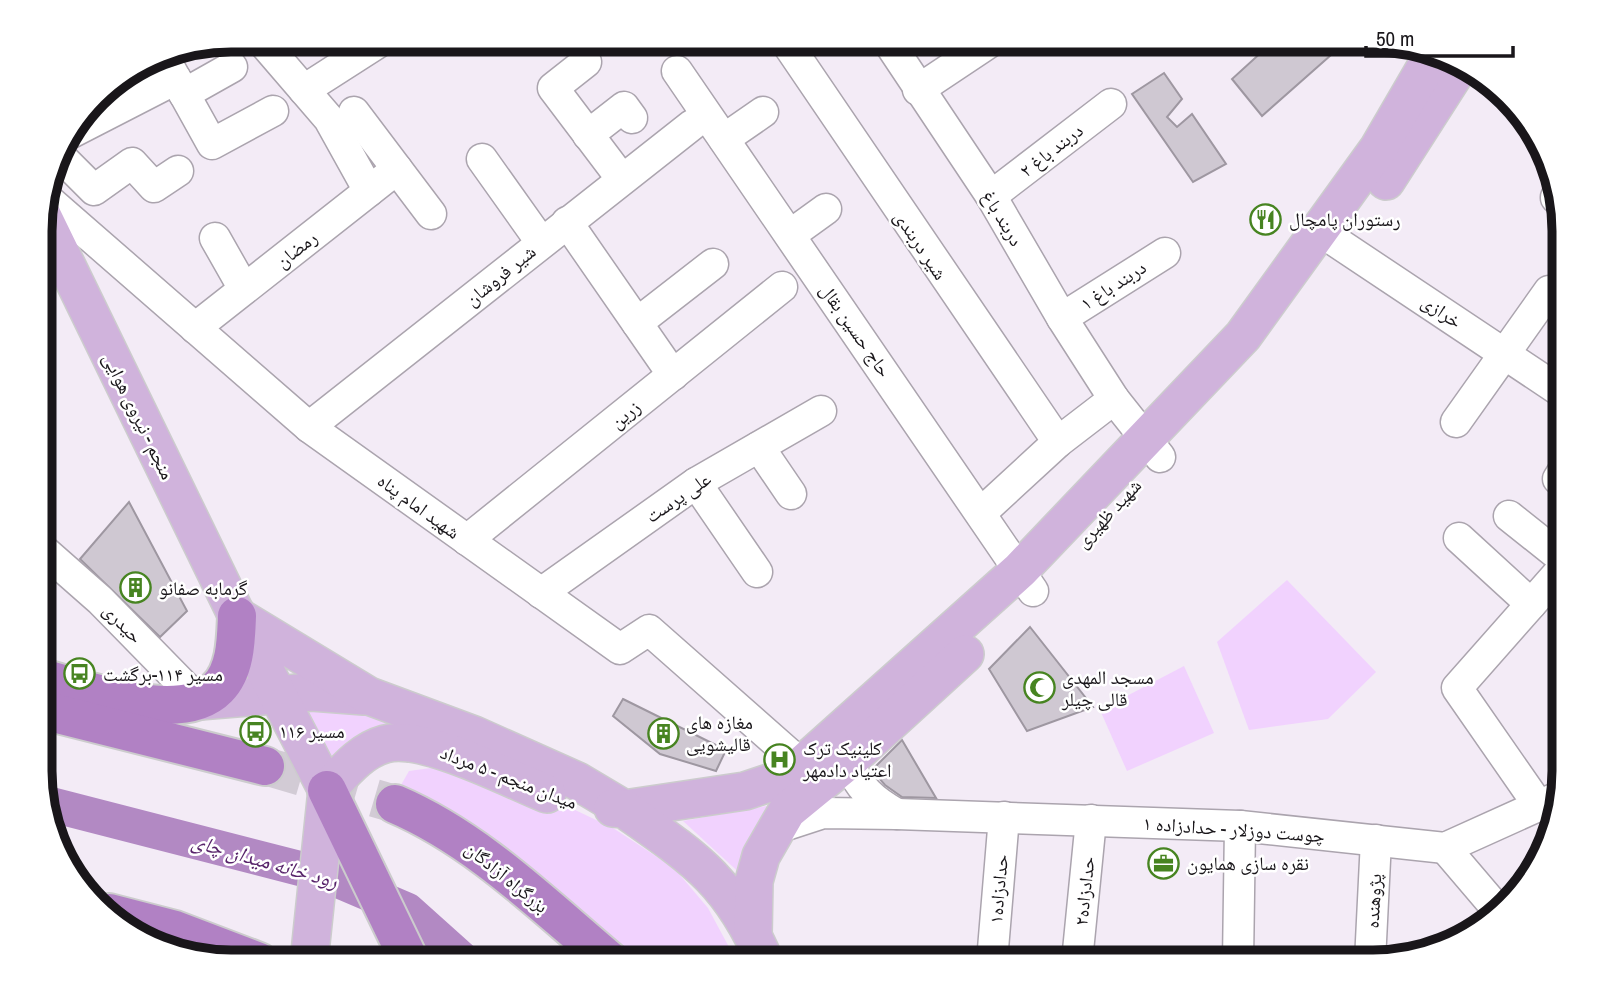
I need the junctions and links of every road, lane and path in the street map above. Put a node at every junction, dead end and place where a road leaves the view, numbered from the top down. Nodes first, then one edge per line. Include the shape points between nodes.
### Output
1 (272, 53) edge
2 (362, 53) edge
3 (793, 53) edge
4 (895, 53) edge
5 (974, 53) edge
6 (586, 62) dead end
7 (1429, 62) edge
8 (232, 67) dead end
9 (677, 71) dead end
10 (1455, 73) edge
11 (174, 76) edge
12 (304, 90) junction
13 (918, 90) junction
14 (1111, 104) dead end
15 (273, 111) dead end
16 (354, 112) dead end
17 (763, 112) dead end
18 (632, 118) dead end
19 (91, 122) edge
20 (692, 125) dead end
21 (588, 135) junction
22 (724, 139) junction
23 (482, 159) dead end
24 (66, 162) edge
25 (397, 169) junction
26 (178, 171) dead end
27 (621, 178) junction
28 (369, 191) junction
29 (991, 196) junction
30 (55, 205) edge
31 (826, 209) dead end
32 (431, 214) dead end
33 (567, 222) junction
34 (790, 235) junction
35 (53, 238) edge
36 (215, 238) dead end
37 (1331, 238) junction
38 (541, 242) junction
39 (1165, 253) dead end
40 (713, 264) dead end
41 (782, 287) dead end
42 (244, 289) junction
43 (1549, 291) dead end
44 (1062, 318) junction
45 (637, 323) junction
46 (195, 328) junction
47 (1503, 352) junction
48 (673, 375) junction
49 (1551, 385) edge
50 (1114, 399) junction
51 (821, 411) dead end
52 (1456, 422) dead end
53 (309, 427) junction
54 (1058, 442) junction
55 (758, 447) junction
56 (1153, 448) junction
57 (696, 483) junction
58 (791, 494) dead end
59 (982, 512) junction
60 (1509, 516) dead end
61 (1459, 538) dead end
62 (467, 540) junction
63 (1551, 549) edge
64 (53, 559) edge
65 (757, 572) dead end
66 (1027, 581) junction
67 (1551, 582) edge
68 (541, 593) junction
69 (1531, 604) junction
70 (237, 616) junction
71 (53, 681) edge
72 (276, 696) junction
73 (369, 696) junction
74 (199, 701) junction
75 (53, 713) edge
76 (848, 761) junction
77 (802, 765) junction
78 (265, 766) tunnel mouth
79 (327, 790) junction
80 (1549, 801) edge
81 (624, 809) junction
82 (897, 814) junction
83 (1004, 817) junction
84 (1091, 820) junction
85 (1240, 825) junction
86 (774, 829) junction
87 (1376, 840) junction
88 (1444, 848) junction
89 (1492, 903) edge
90 (132, 919) edge
91 (759, 948) edge
92 (993, 949) edge
93 (1078, 949) edge
94 (1238, 949) edge
95 (1371, 949) edge
96 (226, 950) edge
97 (310, 950) edge
98 (404, 950) edge
99 (568, 950) edge
100 (596, 950) edge

1 - 12 street
2 - 12 street
3 - 54 street, شیر دربندی
4 - 13 street, دربند باغ
5 - 13 street
6 - 21 street via 553,88
7 - 37 main road, شهید ظهیری
8 - 11 street
9 - 22 street, حاج حسین بقال
10 - 37 main road, شهید ظهیری
11 - 15 street via 212,144
11 - 19 street
12 - 28 street via 329,119
13 - 29 street, دربند باغ
14 - 29 street, دربند باغ ۲
16 - 25 street
17 - 22 street
18 - 21 street via 624,107
20 - 27 street, شیر فروشان
21 - 27 street
22 - 34 street, حاج حسین بقال
23 - 38 street
24 - 26 street via 94,190 132,163 154,187
25 - 28 street, رمضان
25 - 32 street
27 - 33 street, شیر فروشان
28 - 42 street, رمضان
29 - 44 street, دربند باغ
30 - 46 street, شهید امام پناه
31 - 34 street
33 - 38 street, شیر فروشان
33 - 45 street
34 - 59 street, حاج حسین بقال
35 - 70 main road, منجم - نیروی هوایی
36 - 42 street
37 - 47 street, خرازی
37 - 56 main road, شهید ظهیری via 1261,352
38 - 53 street, شیر فروشان
39 - 44 street, دربند باغ ۱
40 - 45 street
41 - 48 street, زرین
42 - 46 street, رمضان
43 - 47 street
44 - 50 street, دربند باغ
45 - 48 street
46 - 53 street, شهید امام پناه
47 - 49 street, خرازی
47 - 52 street
48 - 62 street, زرین
50 - 54 street
50 - 56 street, دربند باغ
51 - 55 street, علی پرست
53 - 62 street, شهید امام پناه
54 - 59 street
55 - 57 street, علی پرست
55 - 58 street
56 - 66 main road, شهید ظهیری
57 - 65 street
57 - 68 street, علی پرست
59 - 66 street, حاج حسین بقال
60 - 63 street
61 - 69 street
62 - 68 street, شهید امام پناه
64 - 74 street, حیدری
66 - 76 main road, شهید ظهیری
66 - 77 main road, شهید ظهیری
67 - 69 street
68 - 77 street, شهید امام پناه via 620,649 649,630
69 - 80 street via 1457,688
70 - 72 main road, منجم - نیروی هوایی
70 - 73 main road
70 - 74 highway via 229,671 219,688
71 - 74 highway via 130,700 175,706
72 - 73 main road via 312,692
72 - 74 main road
72 - 79 main road, منجم - نیروی هوایی
73 - 81 main road via 474,735
75 - 78 highway
76 - 82 street via 858,785
76 - 86 main road, شهید ظهیری via 787,811
77 - 81 main road, شهید ظهیری via 745,791
79 - 81 main road, میدان منجم - ۵ مرداد via 356,759 385,744 418,742 571,804
79 - 97 main road
79 - 98 highway
80 - 88 street
81 - 91 main road, میدان منجم - ۵ مرداد via 695,859 727,892
82 - 83 street, چوست دوزلار - حدادزاده ۱
82 - 86 street, چوست دوزلار - حدادزاده ۱ via 823,813
83 - 84 street, چوست دوزلار - حدادزاده ۱
83 - 92 street, حدادزاده۱
84 - 85 street, چوست دوزلار - حدادزاده ۱
84 - 93 street, حدادزاده۲
85 - 87 street, چوست دوزلار - حدادزاده ۱
85 - 94 street
86 - 91 main road, شهید ظهیری via 754,881
87 - 88 street, چوست دوزلار - حدادزاده ۱
87 - 95 street, پژوهنده
88 - 89 street
90 - 96 highway
99 - 100 highway, بزرگراه آزادگان via 395,804 431,819 475,849

